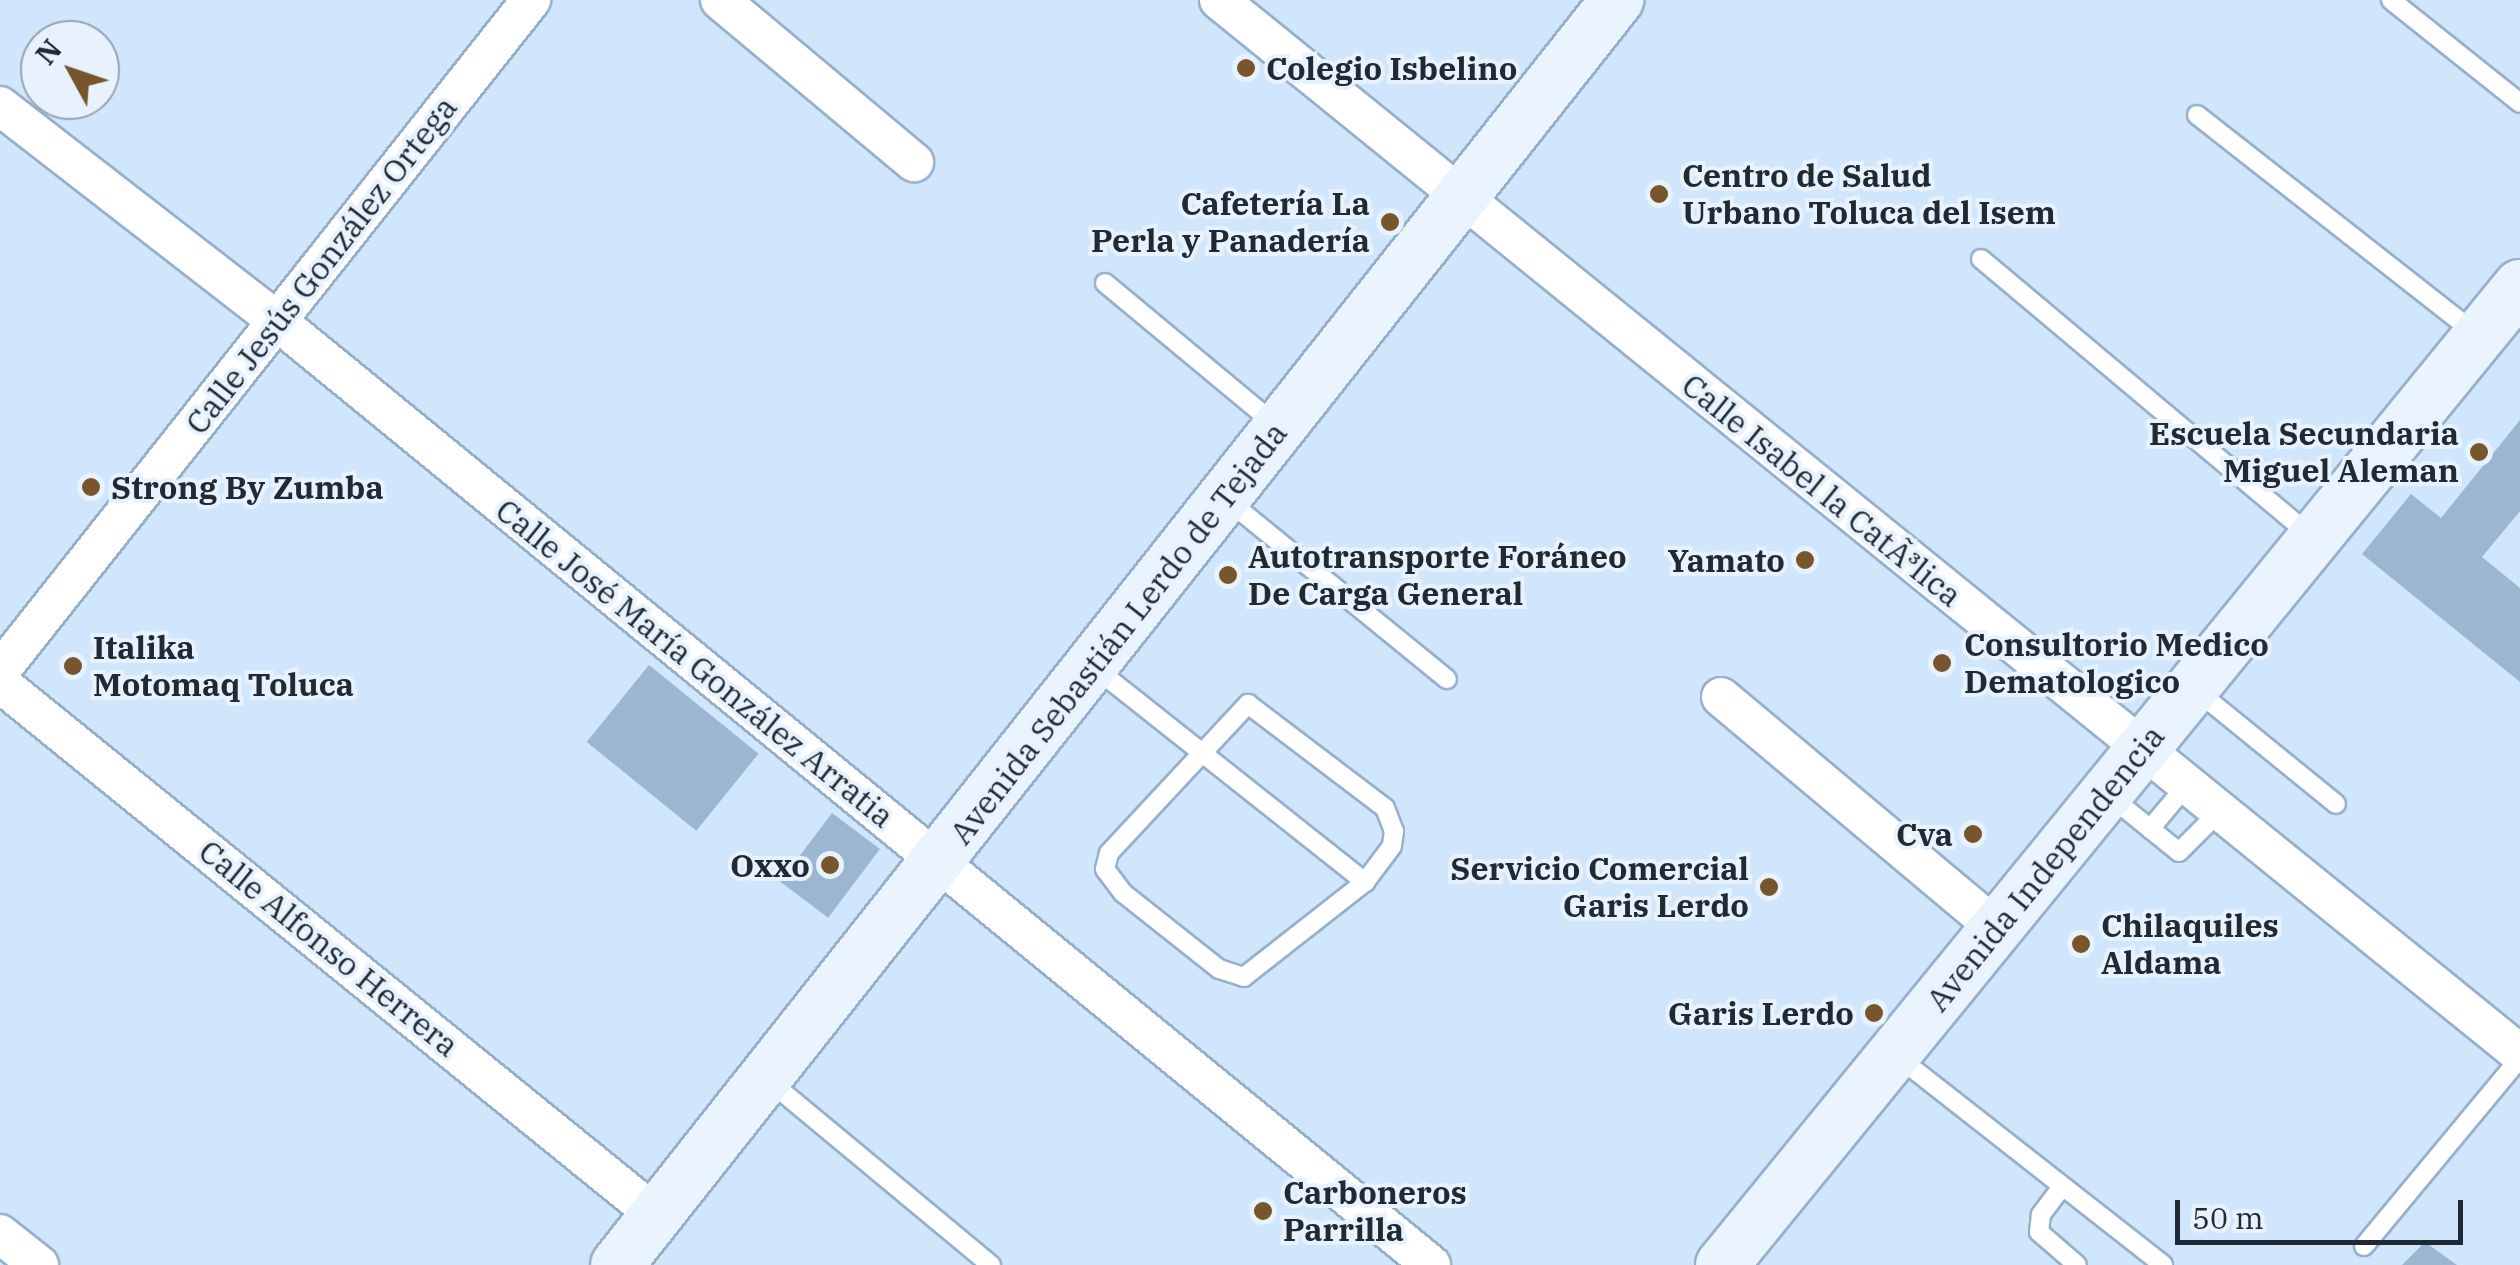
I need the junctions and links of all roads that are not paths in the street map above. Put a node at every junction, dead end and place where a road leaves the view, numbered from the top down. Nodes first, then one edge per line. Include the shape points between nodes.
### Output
1 (720, 0) edge
2 (1219, 0) edge
3 (1617, 0) edge
4 (2391, 0) edge
5 (519, 4) edge
6 (2520, 103) edge
7 (0, 106) edge
8 (2197, 115) dead end
9 (914, 162) dead end
10 (1463, 197) junction
11 (1981, 259) dead end
12 (1105, 283) dead end
13 (2520, 286) edge
14 (277, 321) junction
15 (2479, 336) junction
16 (1280, 428) junction
17 (1225, 498) junction
18 (2314, 540) junction
19 (1092, 665) junction
20 (0, 671) edge
21 (1447, 679) dead end
22 (0, 682) edge
23 (2194, 688) junction
24 (1721, 697) dead end
25 (1199, 750) junction
26 (2142, 750) junction
27 (2186, 786) junction
28 (2106, 793) junction
29 (2336, 804) dead end
30 (2218, 813) junction
31 (2150, 829) junction
32 (937, 861) junction
33 (1365, 882) junction
34 (1981, 915) junction
35 (1893, 1053) junction
36 (2520, 1056) edge
37 (766, 1078) junction
38 (2061, 1188) junction
39 (657, 1216) junction
40 (0, 1234) edge
41 (2364, 1246) dead end
42 (38, 1265) edge
43 (617, 1265) edge
44 (991, 1265) edge
45 (1431, 1265) edge
46 (1722, 1265) edge
47 (2078, 1265) edge
48 (2162, 1265) edge

1 - 9 street
2 - 10 street, Calle Isabel la CatÃ³lica
3 - 10 main road, Avenida Sebastián Lerdo de Tejada
4 - 6 lane
5 - 14 street, Calle Jesús González Ortega
7 - 14 street, Calle José María González Arratia
8 - 15 lane
10 - 16 main road, Avenida Sebastián Lerdo de Tejada
10 - 26 street, Calle Isabel la CatÃ³lica
11 - 18 lane
12 - 16 lane
13 - 15 main road, Avenida Independencia
14 - 20 street, Calle Jesús González Ortega
14 - 32 street, Calle José María González Arratia
15 - 18 main road, Avenida Independencia
16 - 17 main road, Avenida Sebastián Lerdo de Tejada
17 - 19 main road, Avenida Sebastián Lerdo de Tejada
17 - 21 lane
18 - 23 main road, Avenida Independencia
19 - 25 lane
19 - 32 main road, Avenida Sebastián Lerdo de Tejada
22 - 39 street, Calle Alfonso Herrera
23 - 26 main road, Avenida Independencia
23 - 29 lane
24 - 34 street
25 - 33 lane
25 - 33 lane via 1248,704 1385,808 1392,846
25 - 33 lane via 1109,853 1105,869 1123,893 1220,970 1244,977
26 - 27 street, Calle Isabel la CatÃ³lica
26 - 28 main road, Avenida Independencia
27 - 30 street, Calle Isabel la CatÃ³lica
27 - 31 lane
28 - 31 lane
28 - 34 main road, Avenida Independencia
30 - 31 lane via 2181,852
30 - 36 street, Calle Isabel la CatÃ³lica
32 - 37 main road, Avenida Sebastián Lerdo de Tejada
32 - 45 street, Calle José María González Arratia
34 - 35 main road, Avenida Independencia
35 - 38 lane
35 - 46 main road, Avenida Independencia
36 - 41 lane
37 - 39 main road, Avenida Sebastián Lerdo de Tejada
37 - 44 lane
38 - 47 lane via 2038,1232
38 - 48 lane
39 - 43 main road, Avenida Sebastián Lerdo de Tejada
40 - 42 street

